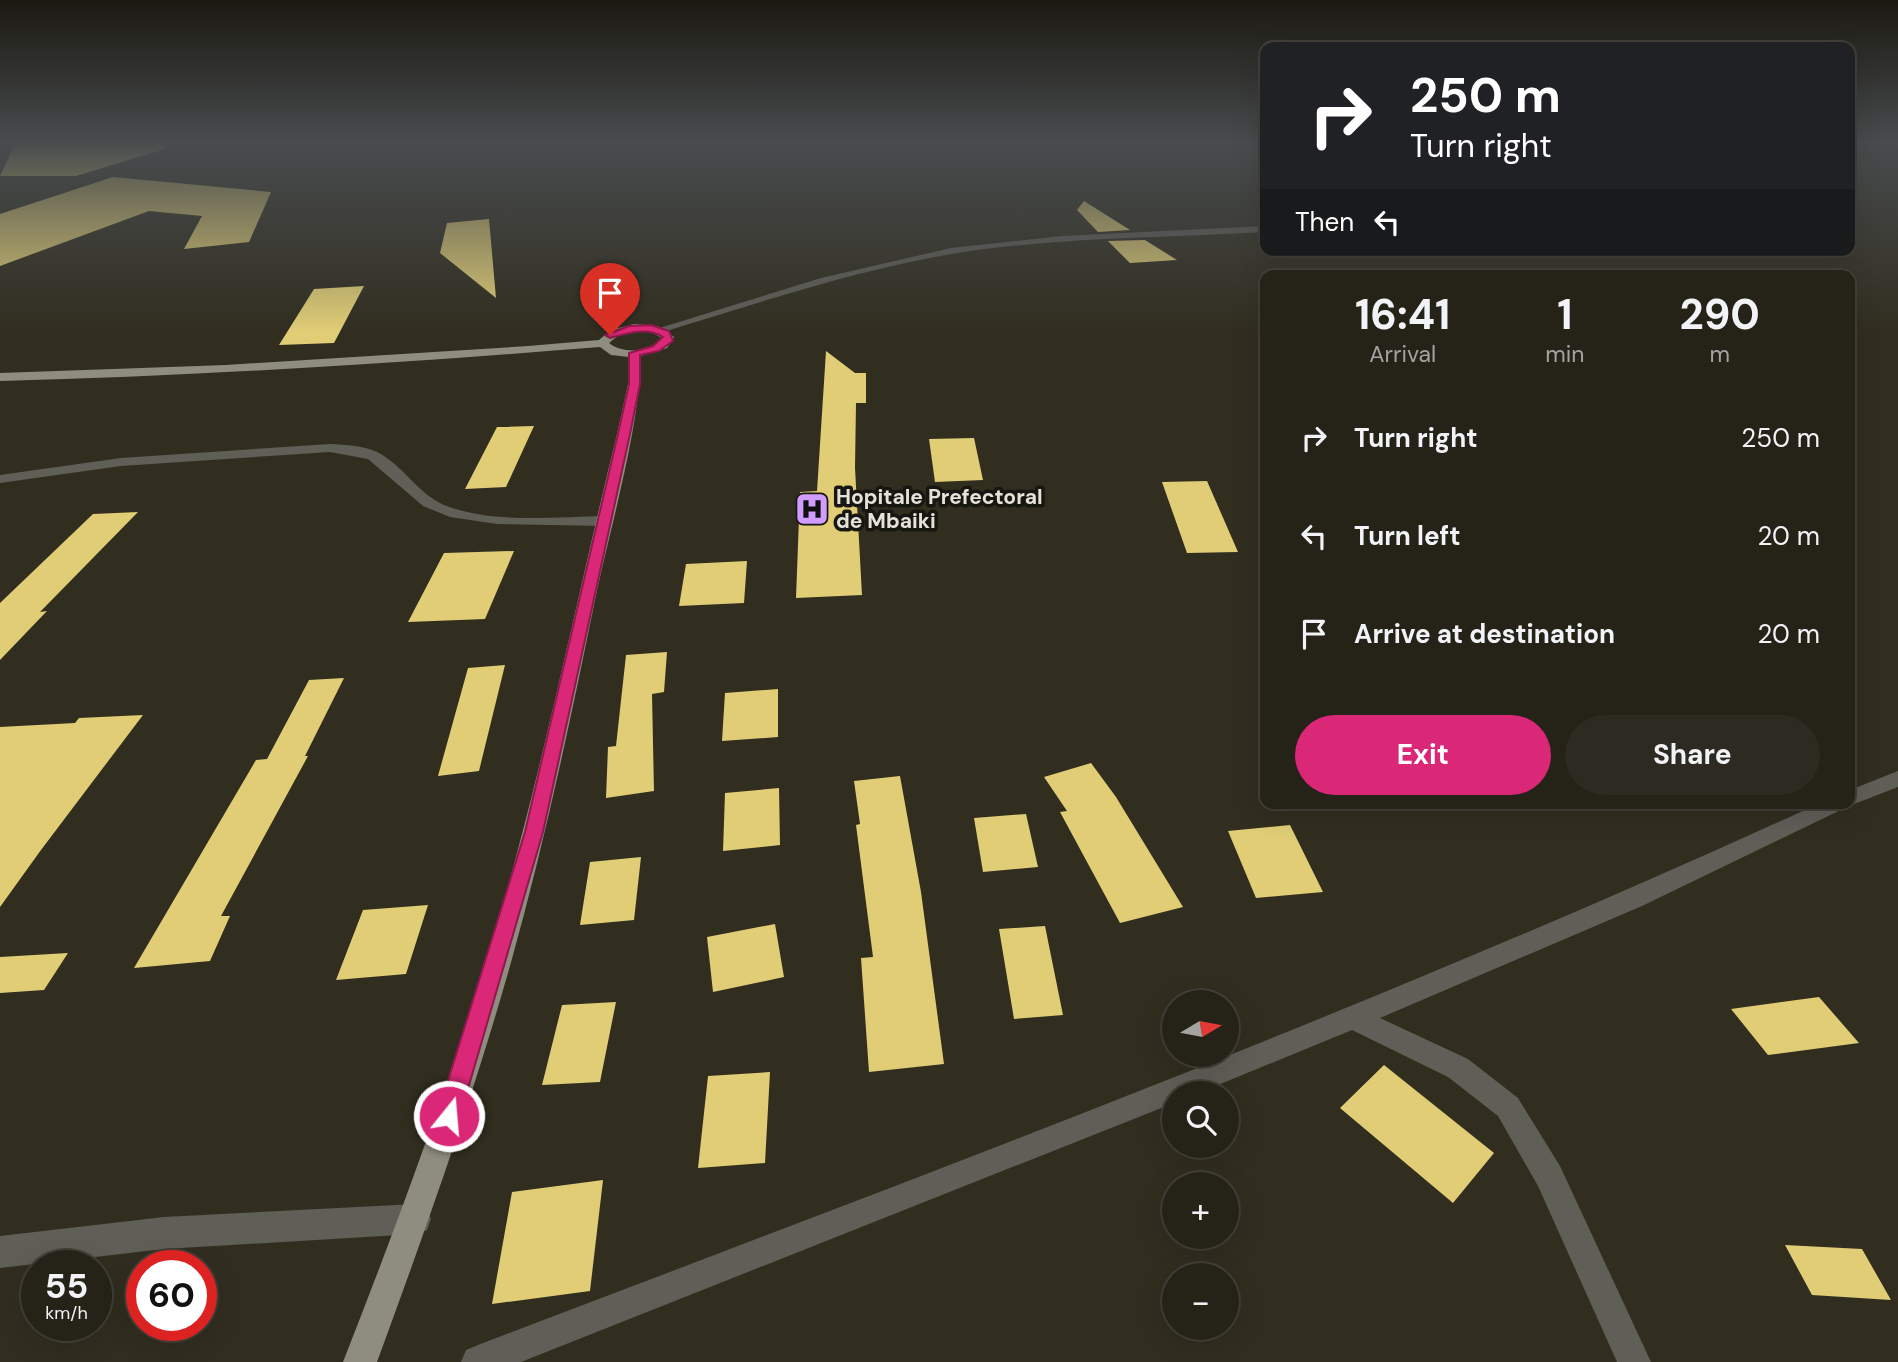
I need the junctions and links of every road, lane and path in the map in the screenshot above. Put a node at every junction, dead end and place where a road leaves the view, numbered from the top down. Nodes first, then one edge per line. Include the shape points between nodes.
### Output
1 (1260, 229) edge
2 (659, 330) junction
3 (603, 343) junction
4 (635, 353) junction
5 (0, 377) edge
6 (0, 479) edge
7 (604, 522) junction
8 (1898, 778) edge
9 (1855, 797) edge
10 (1827, 809) edge
11 (1353, 1018) junction
12 (416, 1219) junction
13 (0, 1252) edge
14 (360, 1362) edge
15 (480, 1362) edge
16 (1634, 1362) edge

1 - 2 street via 949,251 829,280
2 - 3 main road via 629,329 610,335
2 - 4 main road via 668,337 663,345
3 - 4 main road via 609,350
3 - 5 main road via 276,366
4 - 7 main road via 634,384
6 - 7 street via 121,462 330,448 361,451 375,458 439,508 483,517
7 - 12 main road via 534,832
8 - 9 street
10 - 11 street via 1634,899
11 - 15 street
11 - 16 street via 1458,1068 1508,1107 1549,1175
12 - 13 street via 164,1233
12 - 14 main road

